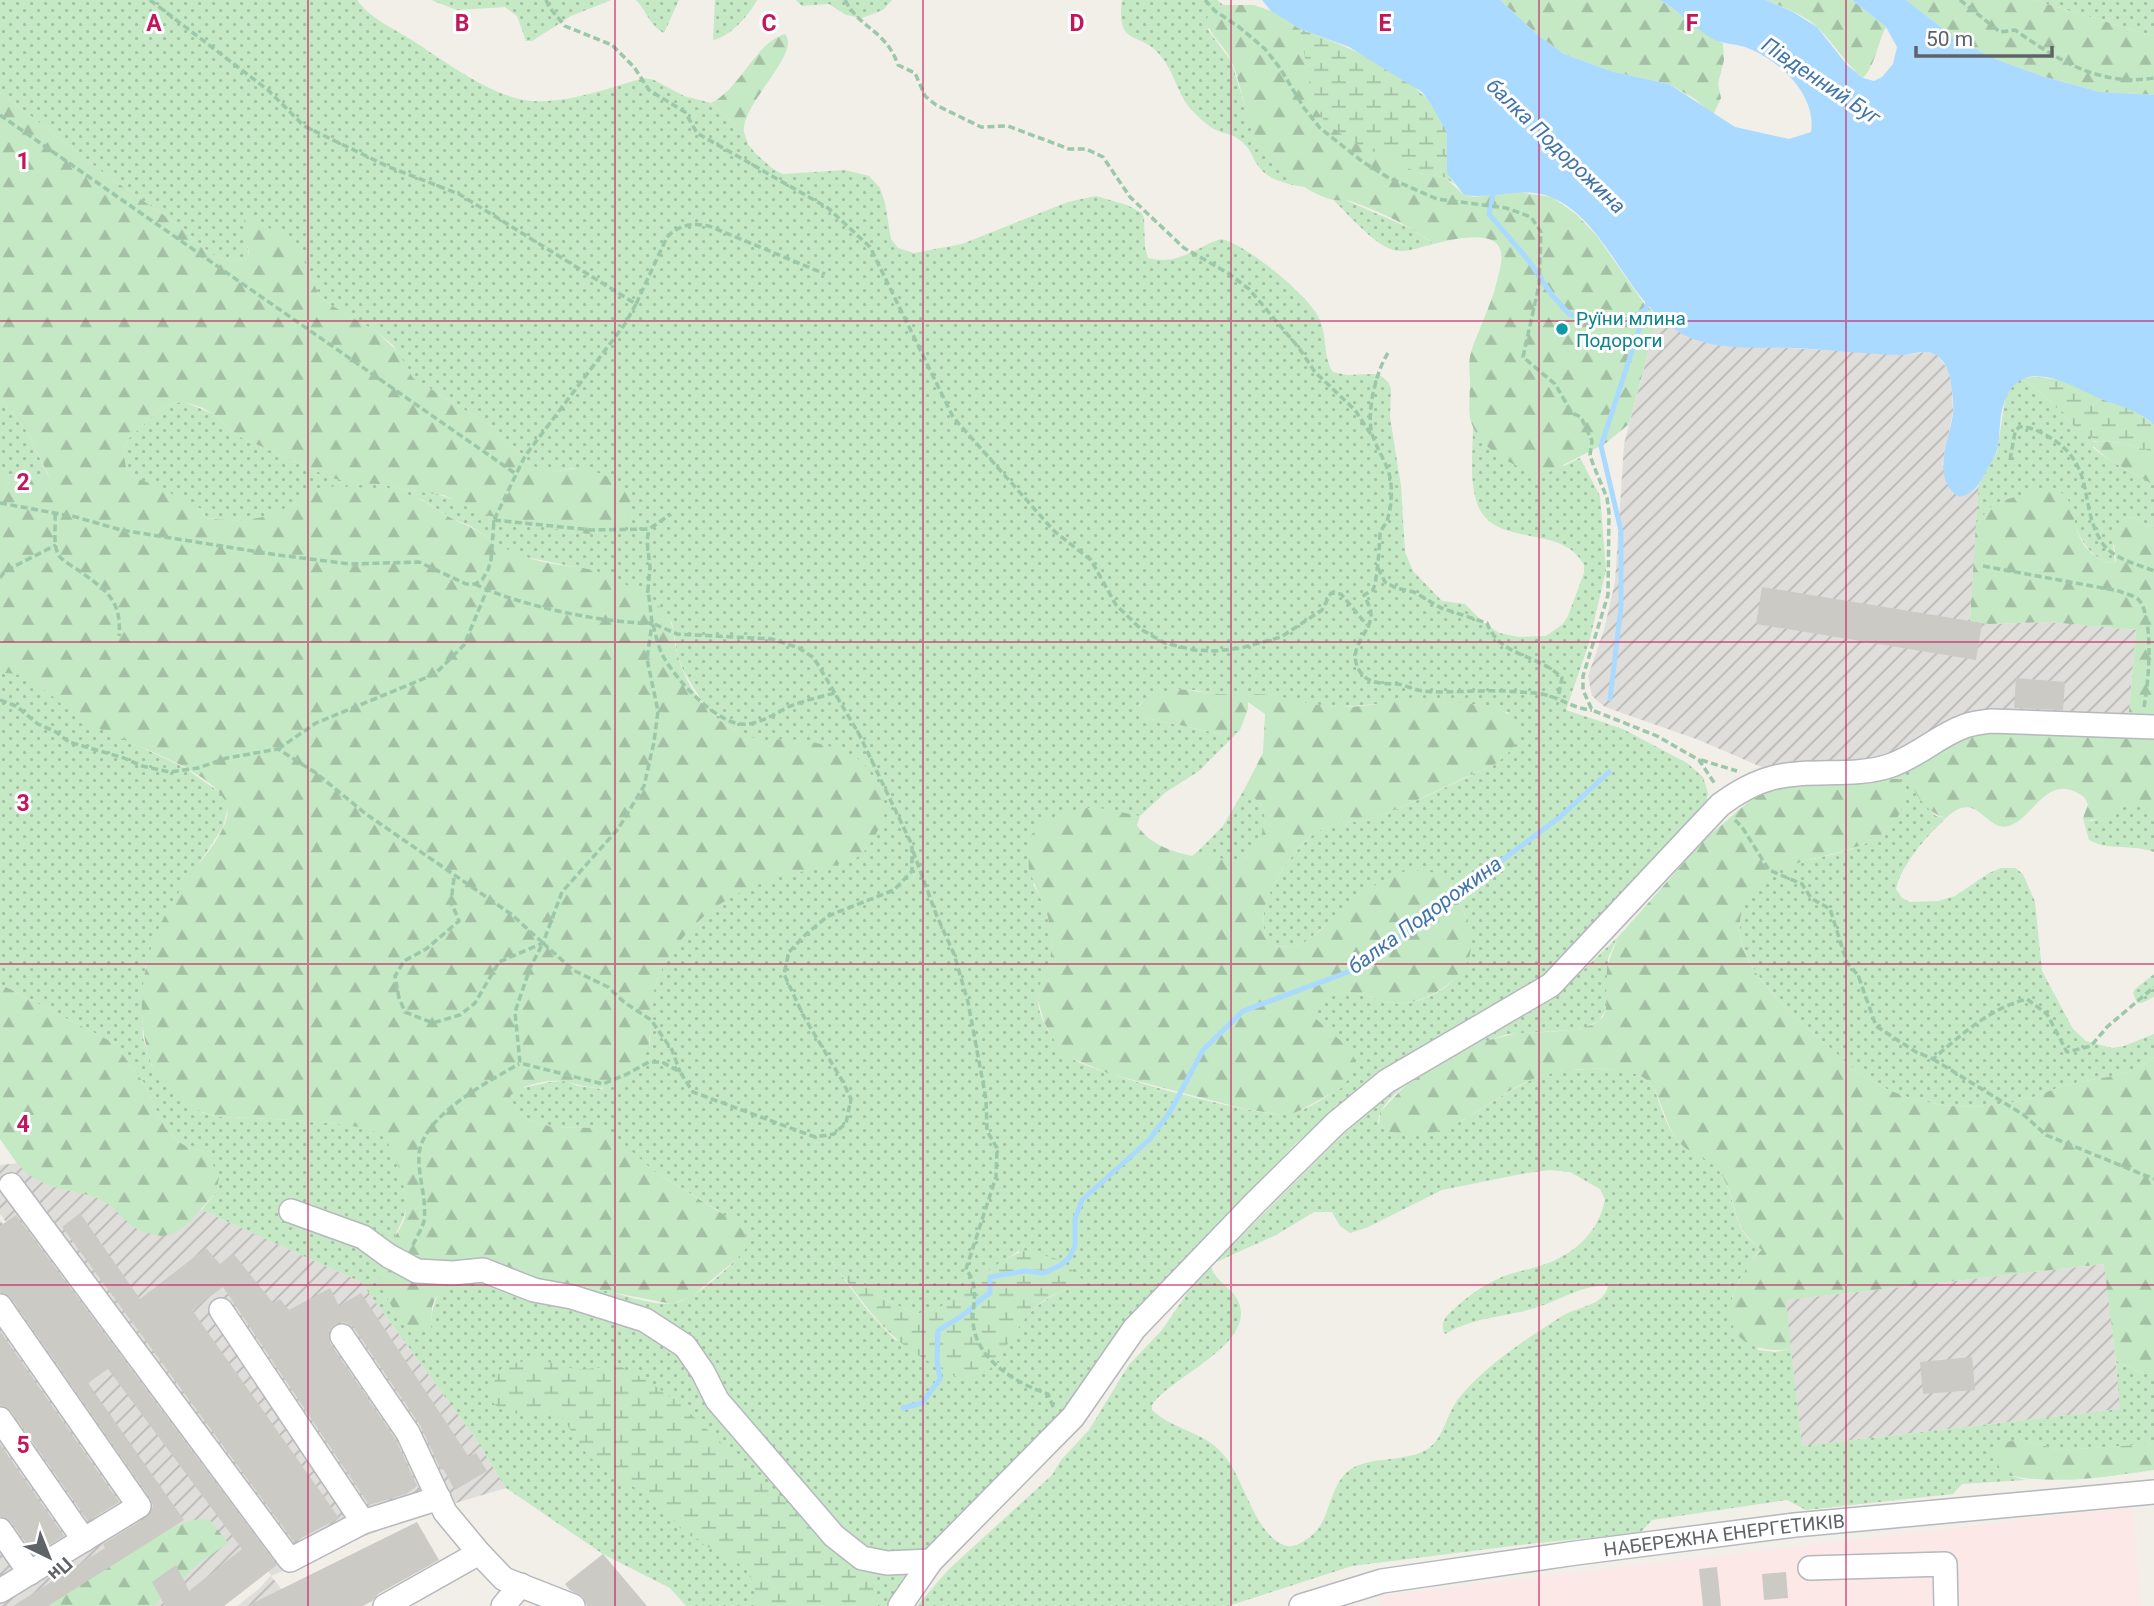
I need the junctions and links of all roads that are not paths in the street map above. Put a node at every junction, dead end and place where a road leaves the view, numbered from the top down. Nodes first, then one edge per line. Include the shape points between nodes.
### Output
1 (2147, 727) edge
2 (11, 1185) dead end
3 (291, 1211) dead end
4 (0, 1306) edge
5 (221, 1311) dead end
6 (342, 1336) dead end
7 (0, 1419) edge
8 (2154, 1492) edge
9 (439, 1498) junction
10 (363, 1522) junction
11 (0, 1530) edge
12 (84, 1539) junction
13 (479, 1553) junction
14 (930, 1560) junction
15 (1810, 1568) dead end
16 (30, 1573) junction
17 (521, 1585) junction
18 (0, 1591) edge
19 (385, 1606) edge
20 (503, 1606) edge
21 (573, 1606) edge
22 (900, 1606) edge
23 (1301, 1606) edge
24 (1946, 1606) edge

1 - 14 street via 2007,721 1966,725 1886,767 1774,777 1720,805 1551,985 1387,1081 1336,1122 1134,1329 1066,1424
2 - 10 street via 290,1560
3 - 14 street via 363,1237 417,1271 484,1270 534,1290 645,1320 685,1346 717,1400 834,1536 862,1558 887,1563
4 - 12 street via 139,1506
5 - 10 street
6 - 9 street via 408,1433
7 - 12 street
8 - 23 street, НАБЕРЕЖНА ЕНЕРГЕТИКІВ via 1795,1525 1576,1553 1382,1581
9 - 10 street
9 - 13 street
11 - 16 street
12 - 16 street
13 - 17 street via 504,1579
13 - 19 street
14 - 22 street
15 - 24 street via 1945,1564
16 - 18 street
17 - 20 street
17 - 21 street

